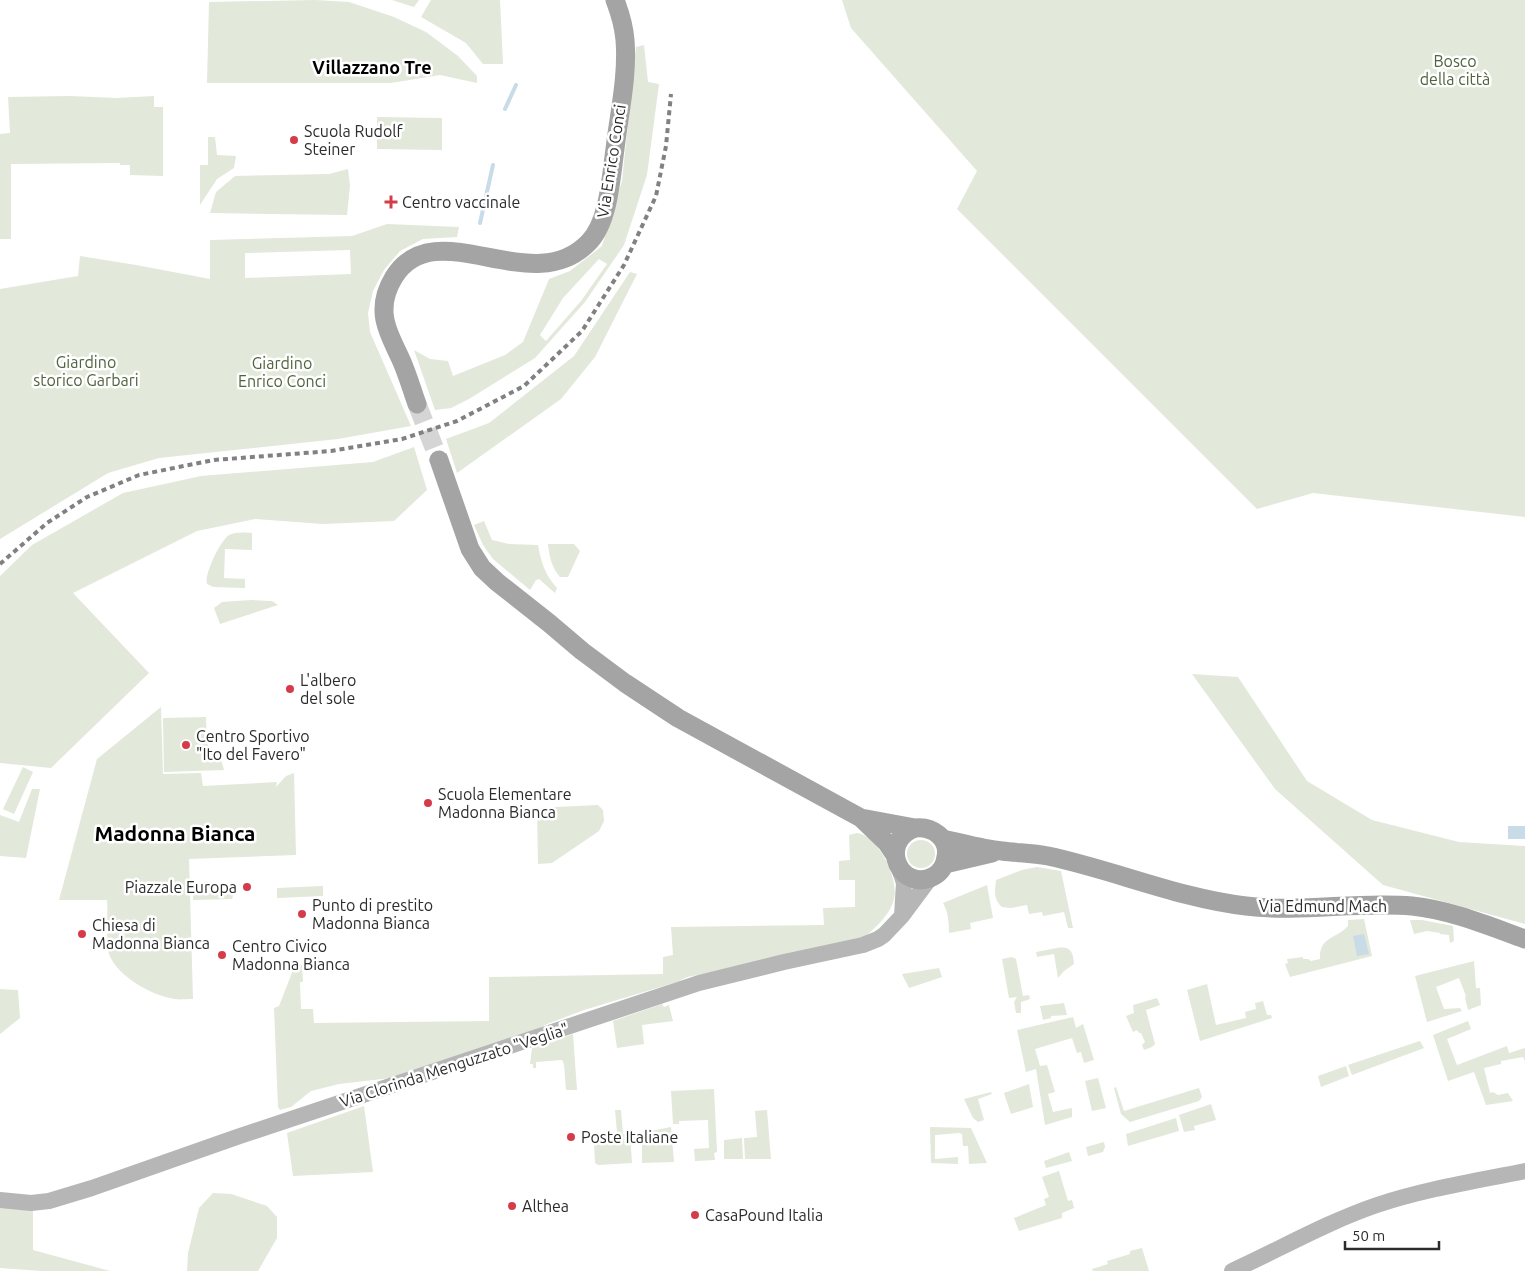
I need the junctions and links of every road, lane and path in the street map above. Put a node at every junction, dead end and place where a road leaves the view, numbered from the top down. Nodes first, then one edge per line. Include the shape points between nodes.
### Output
1 (615, 0) edge
2 (417, 404) tunnel mouth
3 (439, 460) tunnel mouth
4 (861, 818) junction
5 (915, 828) junction
6 (943, 839) junction
7 (1002, 852) junction
8 (897, 861) junction
9 (945, 864) junction
10 (931, 878) junction
11 (902, 916) junction
12 (1525, 939) edge
13 (1525, 1171) edge
14 (0, 1200) edge
15 (1232, 1271) edge

1 - 2 main road, Via Enrico Conci via 625,38 626,60 611,182 601,226 578,252 549,264 519,263 452,250 429,251 405,263 391,282 384,309 388,332
3 - 4 main road via 470,549 482,568 497,582 625,683 696,729
4 - 5 main road
4 - 8 main road via 887,843
5 - 6 main road via 931,829
5 - 8 main road via 898,841
6 - 7 main road, Via Edmund Mach
6 - 9 main road via 947,855
7 - 9 main road, Via Edmund Mach
7 - 12 main road, Via Edmund Mach via 1048,856 1213,901 1246,906 1311,909 1412,906 1465,918
8 - 10 main road via 905,874 913,878
8 - 11 main road via 904,883
9 - 10 main road, Via Clorinda Menguzzato "Veglia"
10 - 11 main road, Via Clorinda Menguzzato "Veglia"
11 - 14 main road, Via Clorinda Menguzzato "Veglia" via 884,935 863,945 700,982 92,1188 49,1201
13 - 15 main road via 1431,1190 1378,1205

